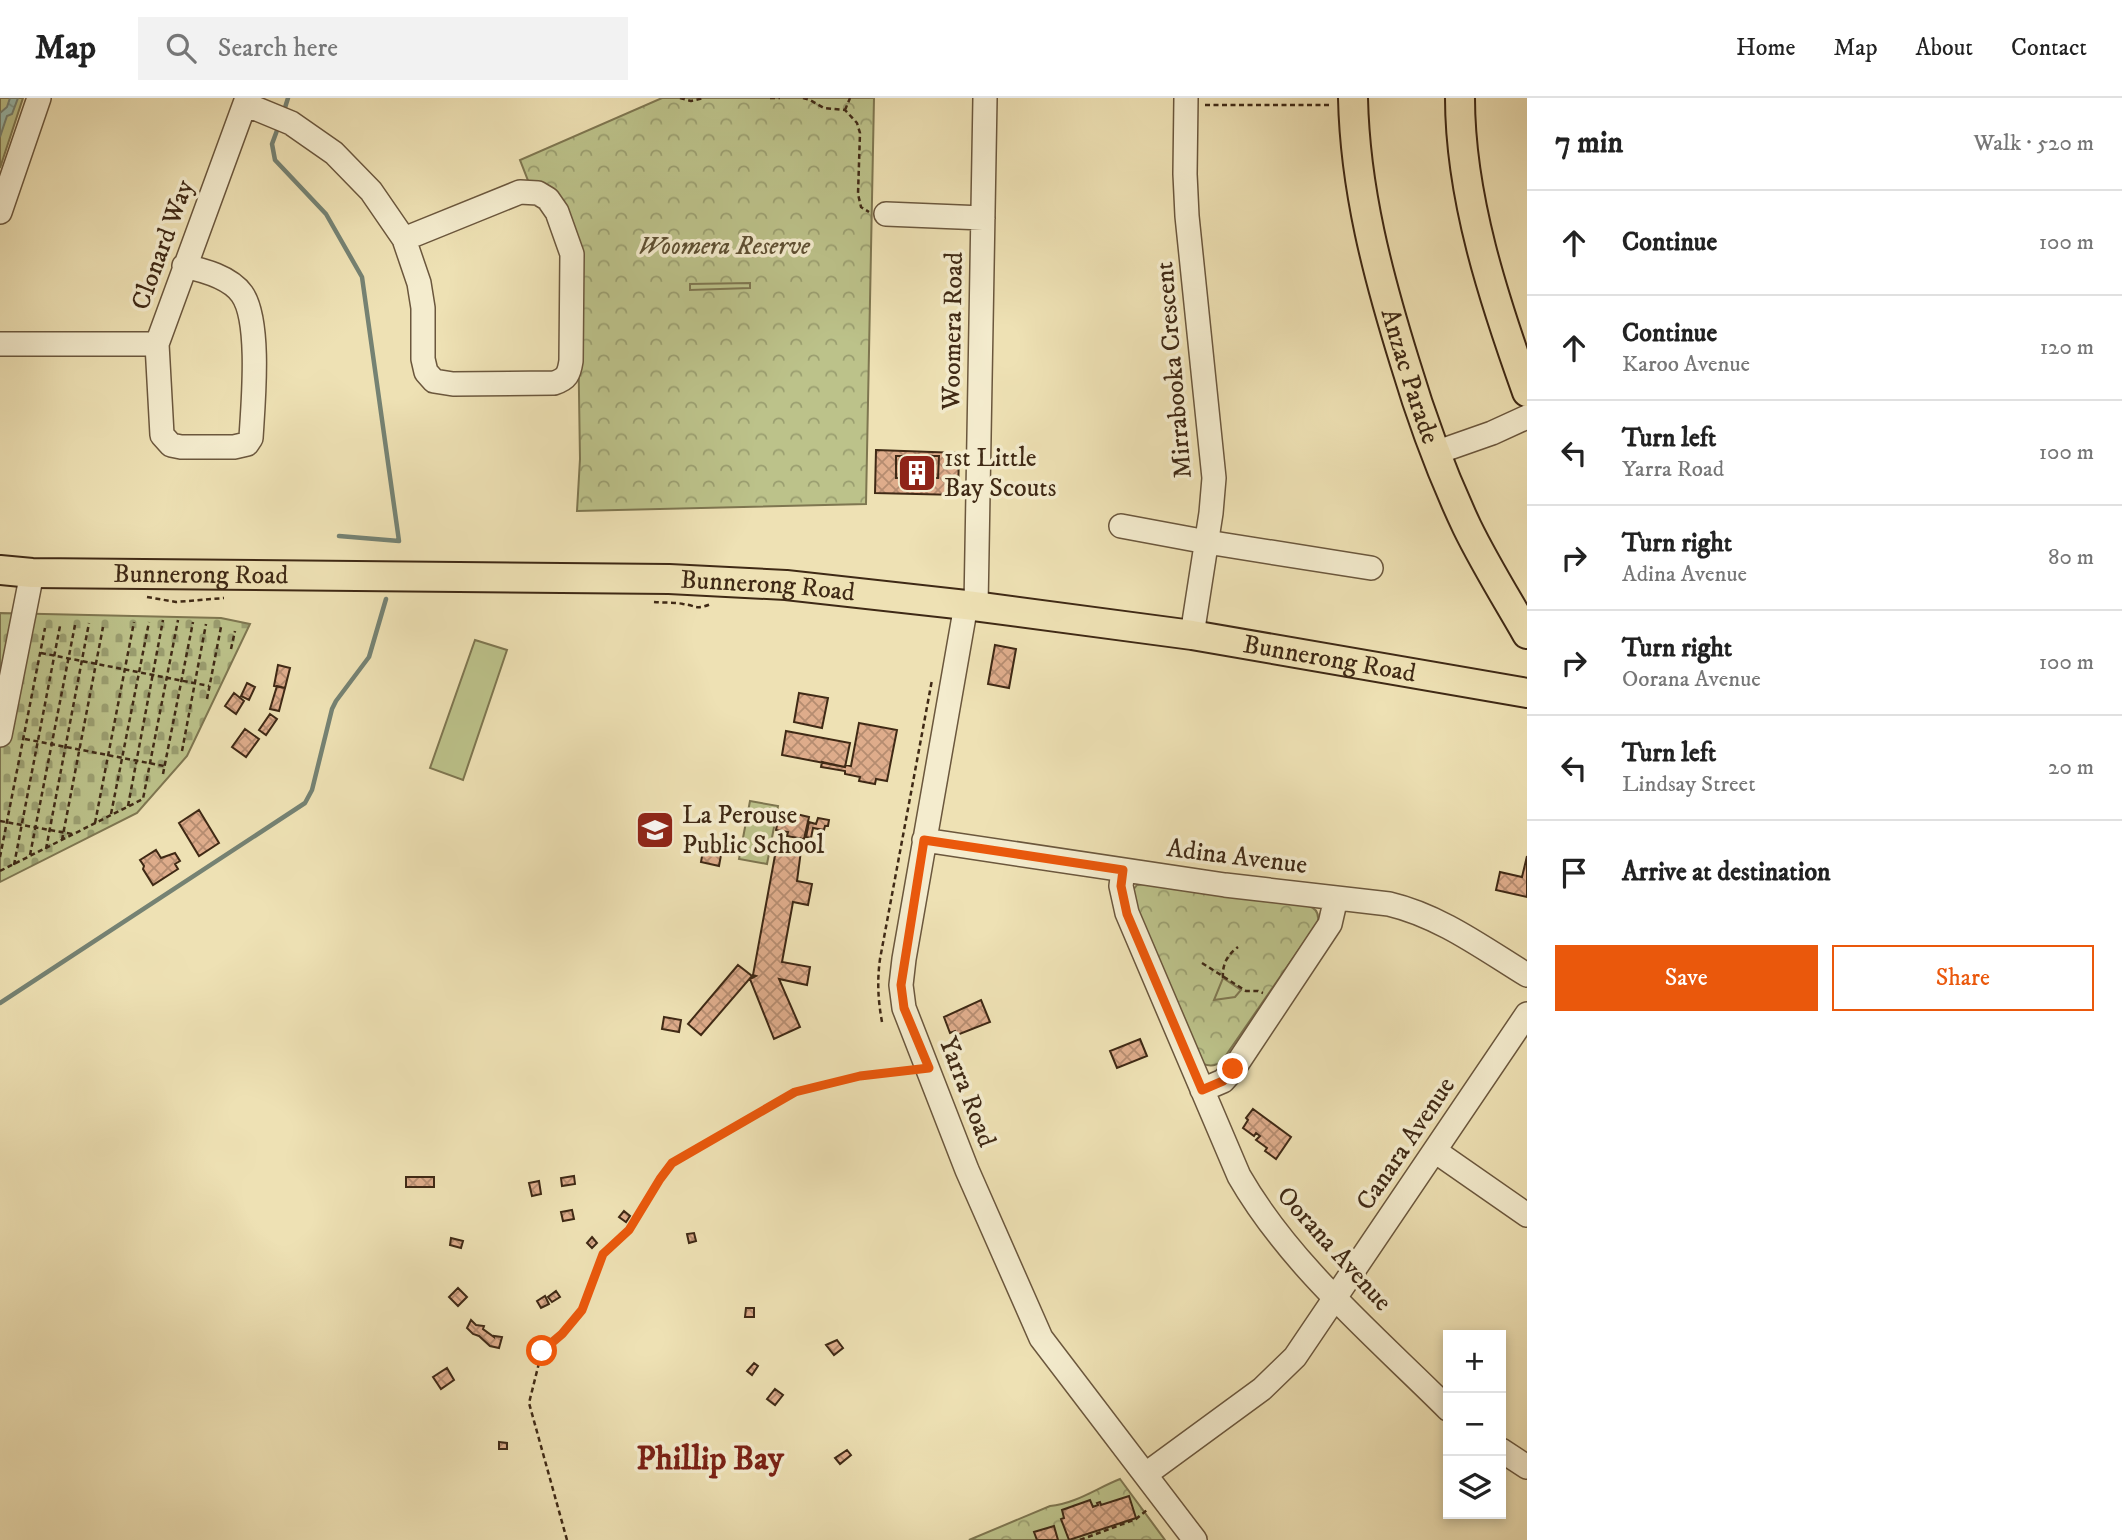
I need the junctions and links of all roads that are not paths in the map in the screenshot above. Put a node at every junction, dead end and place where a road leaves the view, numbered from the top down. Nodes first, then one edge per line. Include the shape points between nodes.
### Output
1 (39, 98) edge
2 (985, 98) edge
3 (1460, 98) edge
4 (246, 101) edge
5 (1346, 101) edge
6 (1186, 102) edge
7 (0, 212) edge
8 (886, 214) road end
9 (983, 218) junction
10 (404, 239) junction
11 (184, 266) junction
12 (0, 344) edge
13 (157, 344) junction
14 (1527, 392) edge
15 (1527, 417) edge
16 (1435, 453) junction
17 (1121, 526) dead end
18 (1207, 542) junction
19 (1371, 568) dead end
20 (0, 569) edge
21 (32, 573) junction
22 (971, 606) junction
23 (1527, 634) edge
24 (1192, 635) junction
25 (1527, 693) edge
26 (0, 736) edge
27 (924, 840) junction
28 (1123, 870) junction
29 (1336, 898) junction
30 (1527, 975) edge
31 (1527, 1014) edge
32 (1202, 1090) junction
33 (1435, 1151) junction
34 (1527, 1214) edge
35 (1336, 1298) junction
36 (1443, 1404) edge
37 (1506, 1453) edge
38 (1527, 1467) edge
39 (1146, 1474) junction
40 (1195, 1540) edge

1 - 7 street
2 - 9 street, Woomera Road
3 - 14 main road via 1471,200 1492,288
4 - 10 street via 334,153 371,191
4 - 11 street, Clonard Way
5 - 16 main road, Anzac Parade via 1374,257
6 - 18 street, Mirrabooka Crescent via 1187,216 1214,478
8 - 9 street
9 - 22 street, Woomera Road
10 - 10 street via 419,283 423,359 433,381 564,380 572,361 572,254 548,199 520,192
11 - 13 street, Clonard Way
11 - 13 street via 221,278 241,292 249,308 254,380 247,444 181,447 171,445 162,435
12 - 13 street, Clonard Way
15 - 16 street
16 - 23 main road, Anzac Parade via 1469,530
17 - 18 street
18 - 19 street
18 - 24 street, Mirrabooka Crescent
20 - 21 main road, Bunnerong Road
21 - 22 main road, Bunnerong Road via 669,579 786,585
21 - 26 street
22 - 24 main road, Bunnerong Road
22 - 27 street, Yarra Road
24 - 25 main road, Bunnerong Road
27 - 28 street, Adina Avenue
27 - 39 street, Yarra Road via 901,985 904,1008 967,1170 1041,1338
28 - 29 street, Adina Avenue
28 - 32 street, Oorana Avenue via 1127,914
29 - 30 street, Adina Avenue via 1413,910
29 - 32 street via 1330,924 1233,1069 1223,1081
31 - 33 street, Canara Avenue
32 - 35 street, Oorana Avenue via 1251,1197
33 - 34 street
33 - 35 street, Canara Avenue
35 - 36 street, Oorana Avenue
35 - 39 street, Canara Avenue via 1295,1357 1262,1389
37 - 38 street
39 - 40 street, Yarra Road

